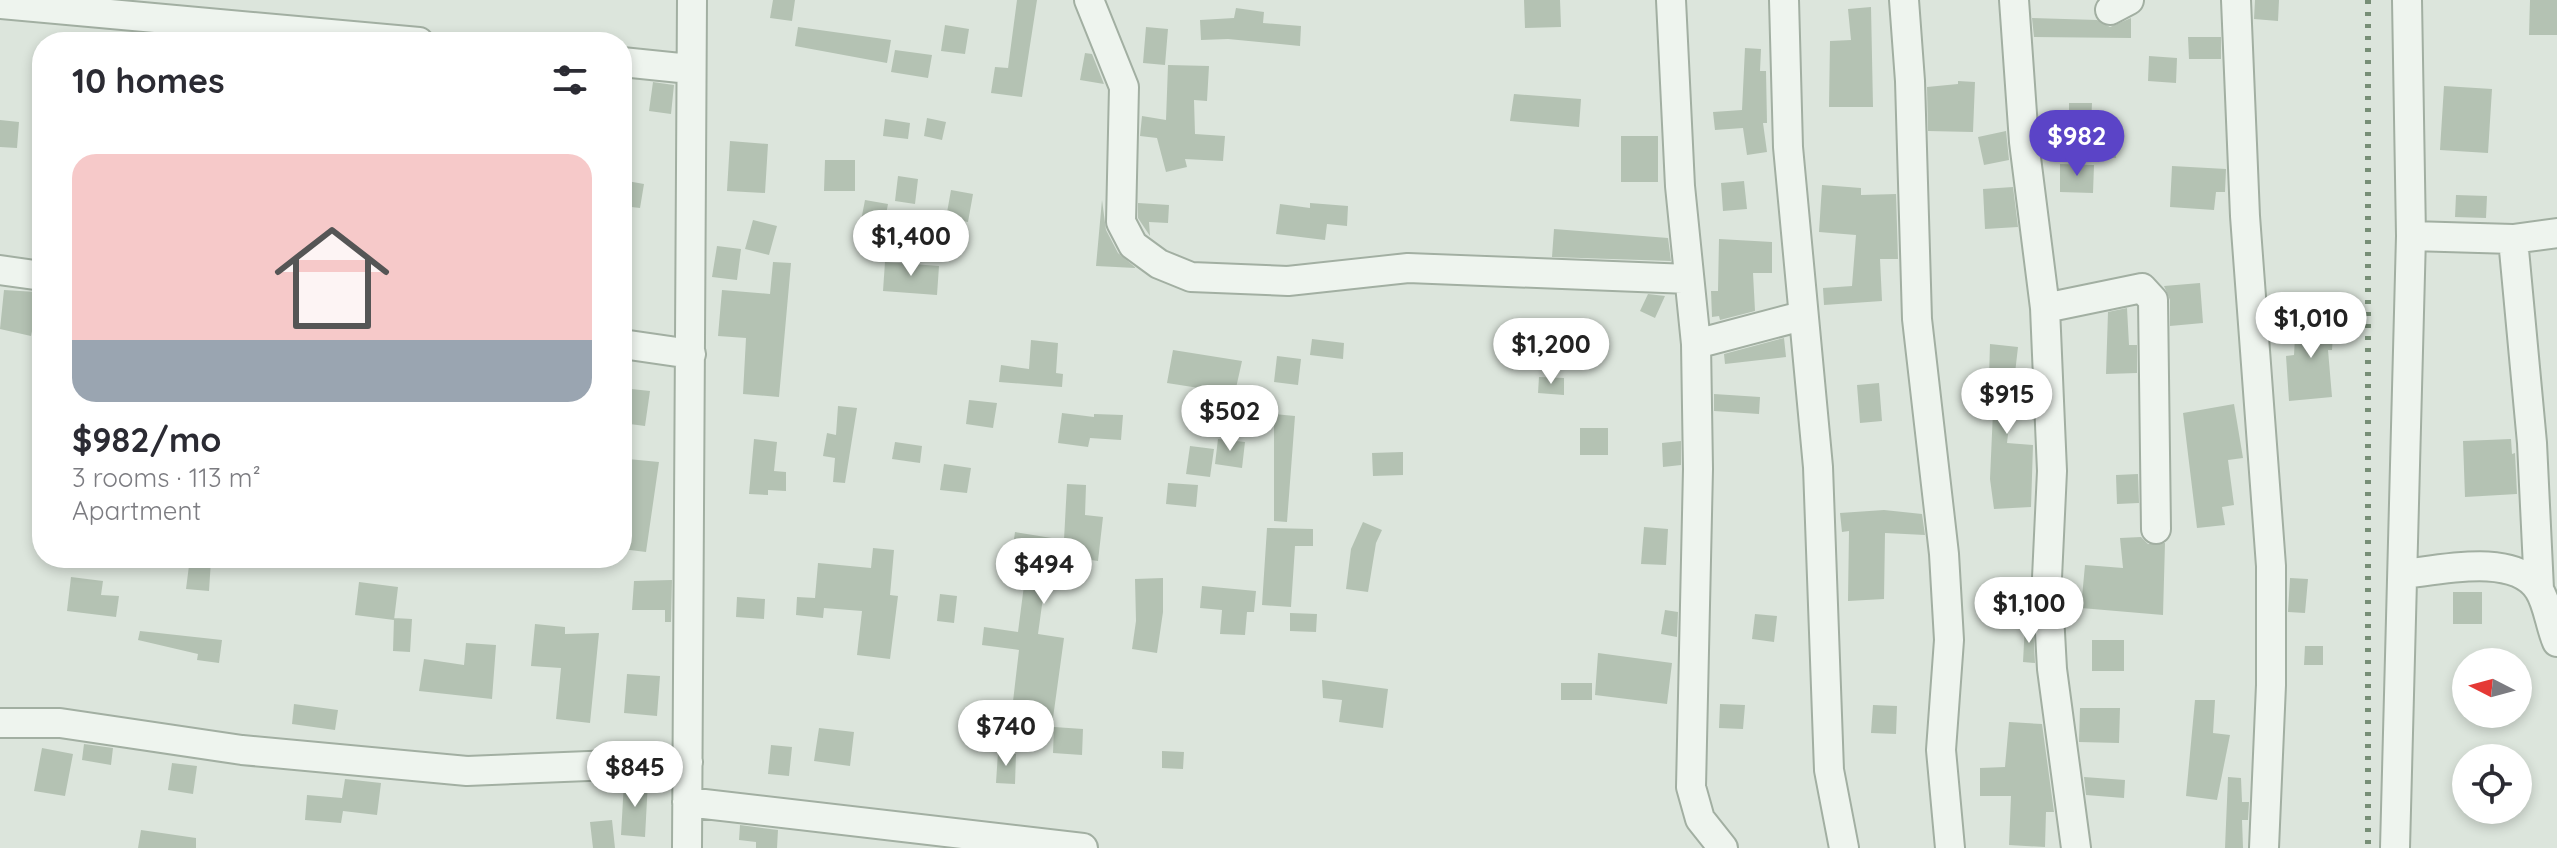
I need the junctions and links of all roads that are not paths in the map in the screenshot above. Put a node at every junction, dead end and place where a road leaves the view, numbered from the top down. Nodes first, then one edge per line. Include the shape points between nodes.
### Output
1 (692, 0) edge
2 (1089, 0) edge
3 (1671, 0) edge
4 (1784, 0) edge
5 (1904, 0) edge
6 (2014, 0) edge
7 (2236, 0) edge
8 (2407, 0) edge
9 (0, 4) edge
10 (159, 8) edge
11 (343, 32) edge
12 (632, 63) edge
13 (690, 69) junction
14 (2557, 233) edge
15 (2411, 236) junction
16 (2513, 239) junction
17 (0, 270) edge
18 (32, 275) edge
19 (1689, 279) junction
20 (2045, 308) junction
21 (1802, 316) junction
22 (1696, 344) junction
23 (632, 345) edge
24 (691, 354) junction
25 (2156, 529) dead end
26 (2404, 574) junction
27 (2539, 589) junction
28 (2557, 642) edge
29 (0, 723) edge
30 (688, 762) junction
31 (687, 802) junction
32 (972, 841) edge
33 (1021, 845) edge
34 (687, 848) edge
35 (1083, 848) edge
36 (1723, 848) edge
37 (1844, 848) edge
38 (1950, 848) edge
39 (2076, 848) edge
40 (2264, 848) edge
41 (2395, 848) edge

1 - 13 street
2 - 19 street via 1124,87 1121,222 1133,245 1159,264 1191,277 1288,281 1408,268
3 - 19 street
4 - 21 street via 1788,147
5 - 38 street via 1917,319 1949,640 1941,750
6 - 20 street via 2024,142
7 - 40 street via 2245,216 2271,566
8 - 15 street
9 - 10 street
10 - 11 street
12 - 13 street
13 - 24 street
14 - 16 street
15 - 16 street
15 - 26 street
16 - 27 street
17 - 18 street
19 - 22 street
20 - 25 street via 2142,288 2153,300
20 - 39 street via 2052,471 2047,578 2051,653
21 - 22 street
21 - 37 street via 1818,467 1829,770
22 - 36 street via 1691,787 1700,819
23 - 24 street
24 - 30 street
26 - 27 street via 2477,565 2516,571
26 - 41 street
27 - 28 street
29 - 30 street via 60,723 242,750 467,771
30 - 31 street
31 - 32 street
31 - 34 street
32 - 33 street
33 - 35 street

